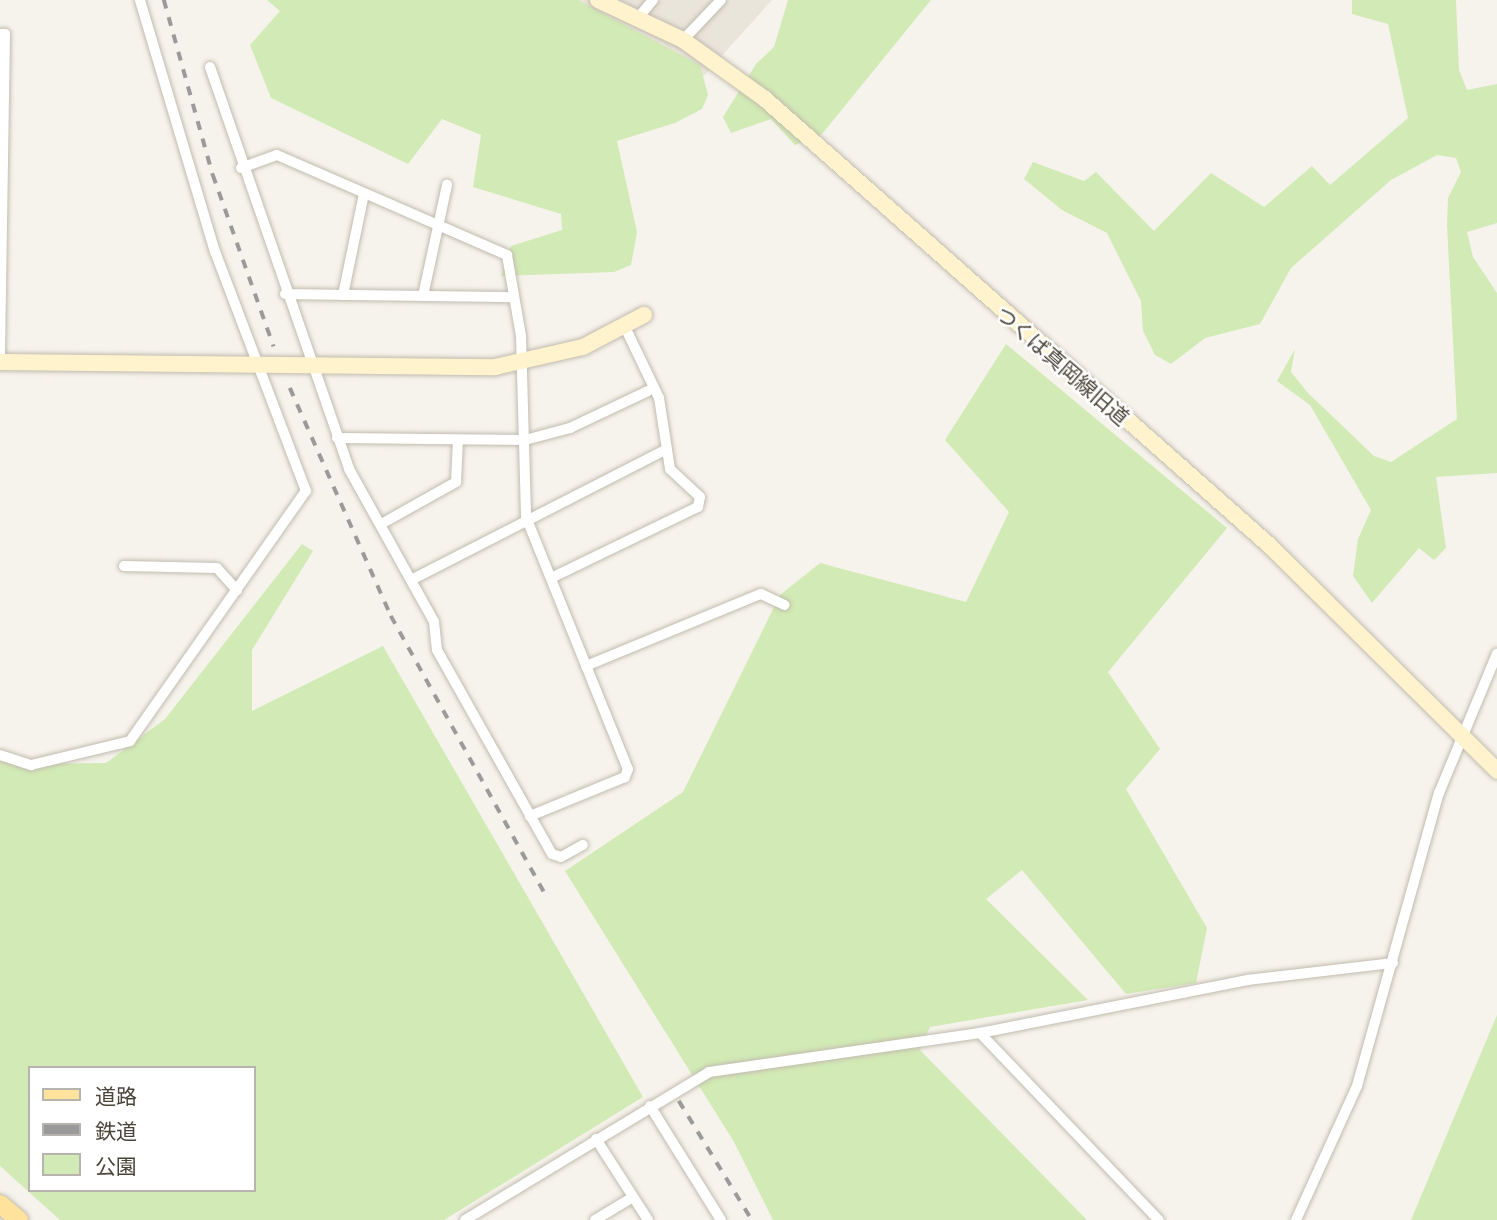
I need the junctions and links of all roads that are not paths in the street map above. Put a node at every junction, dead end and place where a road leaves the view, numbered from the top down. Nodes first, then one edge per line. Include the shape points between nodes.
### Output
1 (140, 0) edge
2 (598, 0) edge
3 (653, 0) edge
4 (721, 0) edge
5 (638, 19) junction
6 (0, 34) edge
7 (683, 40) junction
8 (210, 66) dead end
9 (2, 105) edge
10 (241, 168) junction
11 (1, 172) edge
12 (447, 185) dead end
13 (364, 194) junction
14 (438, 228) junction
15 (1, 234) edge
16 (285, 294) junction
17 (343, 295) junction
18 (423, 296) junction
19 (1, 297) edge
20 (514, 297) junction
21 (644, 316) dead end
22 (625, 327) junction
23 (0, 363) edge
24 (523, 363) junction
25 (256, 366) junction
26 (311, 366) junction
27 (648, 391) dead end
28 (337, 438) junction
29 (458, 440) junction
30 (525, 440) junction
31 (667, 449) junction
32 (526, 517) junction
33 (383, 523) junction
34 (124, 566) dead end
35 (551, 578) junction
36 (413, 579) junction
37 (237, 590) junction
38 (785, 605) dead end
39 (1497, 654) edge
40 (586, 666) junction
41 (1461, 736) junction
42 (0, 755) edge
43 (1497, 771) edge
44 (530, 816) junction
45 (583, 845) dead end
46 (1393, 964) junction
47 (980, 1033) junction
48 (650, 1106) junction
49 (596, 1139) junction
50 (633, 1197) junction
51 (0, 1204) edge
52 (19, 1220) edge
53 (465, 1220) edge
54 (595, 1220) edge
55 (648, 1220) edge
56 (721, 1220) edge
57 (1159, 1220) edge
58 (1296, 1220) edge

1 - 25 street via 192,184
2 - 5 street, つくば真岡線旧道
3 - 5 street
4 - 7 street
5 - 7 street, つくば真岡線旧道
6 - 9 street via 5,34
7 - 41 street, つくば真岡線旧道 via 765,99 1216,497
8 - 10 street
9 - 11 street
10 - 13 street via 277,155
10 - 16 street
11 - 15 street
12 - 14 street
13 - 14 street
13 - 17 street
14 - 18 street
14 - 20 street via 502,248
15 - 19 street
16 - 17 street
16 - 26 street
17 - 18 street
18 - 20 street
19 - 23 street
20 - 24 street
21 - 22 street
22 - 24 street
22 - 31 street via 659,398
23 - 25 street
24 - 26 street
24 - 30 street
25 - 26 street
25 - 37 street via 306,491
26 - 28 street
27 - 30 street via 564,431
28 - 29 street
28 - 33 street
29 - 30 street
29 - 33 street via 456,482
30 - 32 street
31 - 32 street
31 - 35 street via 670,469 700,497 698,507
32 - 35 street
32 - 36 street
33 - 36 street
34 - 37 street via 217,568
35 - 40 street
36 - 44 street via 434,622 437,650
37 - 42 street via 130,741 31,765
38 - 40 street via 761,594
39 - 41 street
40 - 44 street via 628,769 625,777
41 - 43 street, つくば真岡線旧道
41 - 46 street via 1439,793
44 - 45 street via 552,854 561,857
46 - 47 street via 1248,980
46 - 58 street via 1357,1086
47 - 48 street via 709,1072
47 - 57 street
48 - 49 street
48 - 56 street
49 - 50 street
49 - 53 street
50 - 54 street
50 - 55 street
51 - 52 main road

